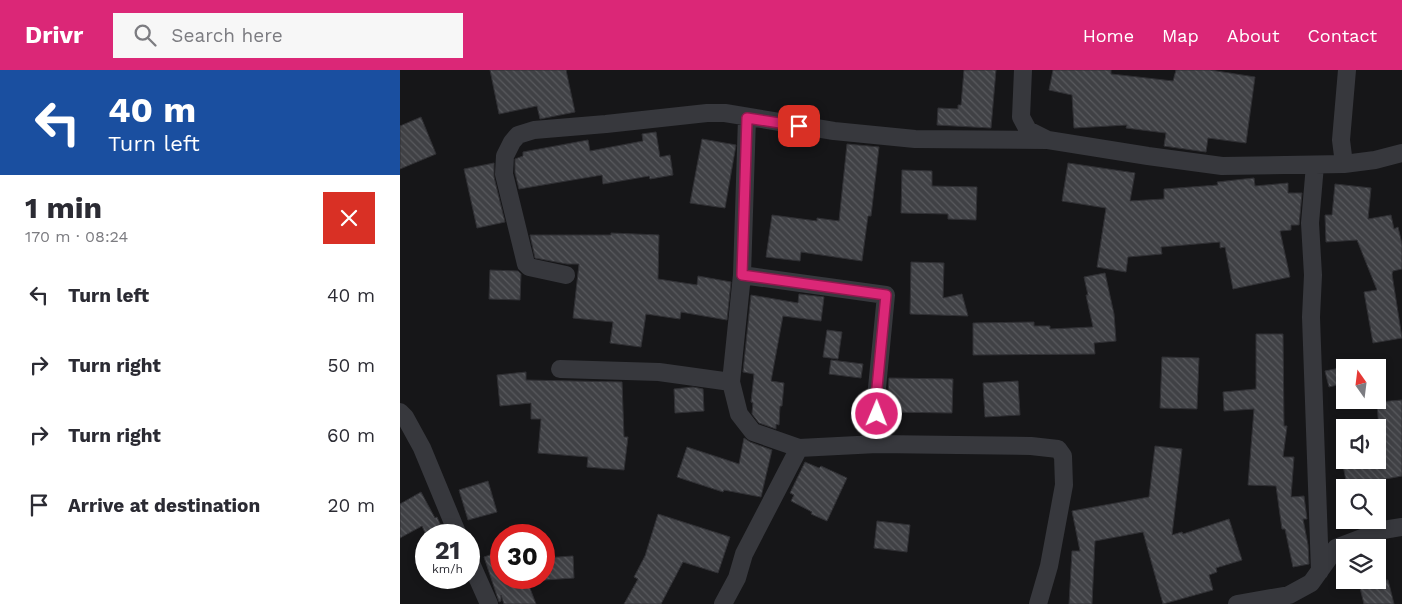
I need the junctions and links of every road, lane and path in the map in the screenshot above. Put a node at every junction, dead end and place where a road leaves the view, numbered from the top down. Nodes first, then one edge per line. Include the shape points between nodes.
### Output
1 (1023, 70) edge
2 (1347, 70) edge
3 (747, 118) junction
4 (1048, 140) junction
5 (1402, 153) edge
6 (1344, 164) junction
7 (1315, 165) junction
8 (566, 275) dead end
9 (742, 275) junction
10 (560, 369) dead end
11 (731, 382) junction
12 (400, 412) edge
13 (877, 444) junction
14 (799, 448) junction
15 (453, 524) edge
16 (1402, 527) edge
17 (1320, 571) junction
18 (480, 584) edge
19 (489, 604) edge
20 (723, 604) edge
21 (1038, 604) edge
22 (1237, 604) edge

1 - 4 street via 1021,117 1028,130
2 - 6 street via 1342,140
3 - 4 street via 915,139
3 - 8 street via 706,113 534,130 518,135 505,156 504,174 524,259 529,267
3 - 9 street
4 - 7 street via 1222,166
5 - 6 street
6 - 7 street
7 - 17 street via 1310,223 1311,317
9 - 11 street
9 - 13 street via 886,295 876,398
10 - 11 street via 660,372
11 - 14 street via 739,414 753,432
12 - 15 street via 422,448
13 - 14 street
13 - 21 street via 1058,449 1063,456 1064,485 1049,566
14 - 20 street via 744,554 737,578
16 - 17 street via 1383,530 1336,548
17 - 22 street via 1311,582 1289,596
18 - 19 street

